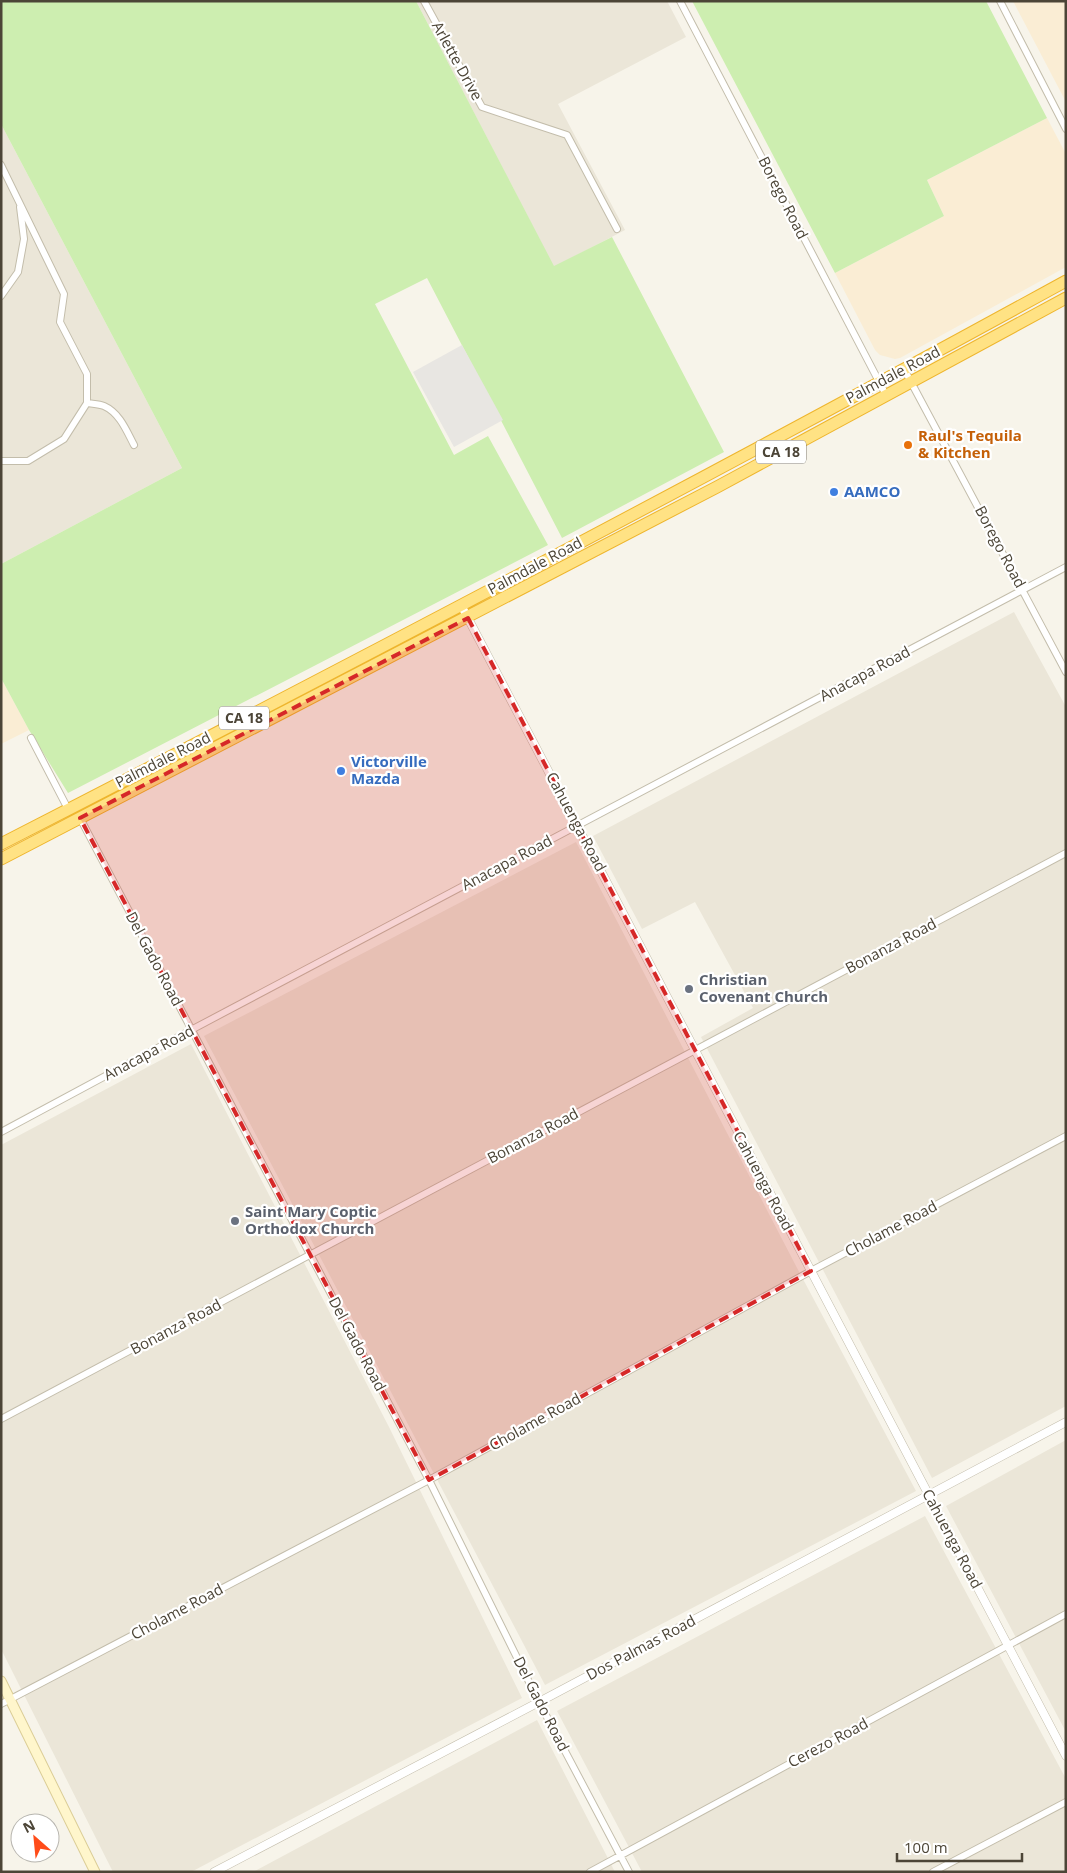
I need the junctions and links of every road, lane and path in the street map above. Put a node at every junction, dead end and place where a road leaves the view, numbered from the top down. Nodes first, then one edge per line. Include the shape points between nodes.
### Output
1 (424, 1) edge
2 (680, 1) edge
3 (1000, 1) edge
4 (1066, 128) edge
5 (1, 165) edge
6 (18, 198) junction
7 (617, 229) dead end
8 (1066, 281) edge
9 (1, 296) edge
10 (1066, 298) edge
11 (904, 369) junction
12 (911, 381) junction
13 (879, 383) junction
14 (886, 395) junction
15 (88, 403) junction
16 (134, 446) dead end
17 (1, 461) edge
18 (1066, 566) edge
19 (1022, 589) junction
20 (461, 606) junction
21 (468, 618) junction
22 (1066, 672) edge
23 (32, 738) dead end
24 (68, 809) junction
25 (80, 818) junction
26 (578, 826) junction
27 (1, 844) edge
28 (1066, 853) edge
29 (1, 859) edge
30 (192, 1030) junction
31 (695, 1049) junction
32 (1, 1132) edge
33 (1066, 1136) edge
34 (311, 1255) junction
35 (811, 1271) junction
36 (1, 1419) edge
37 (1066, 1422) edge
38 (429, 1480) junction
39 (929, 1494) junction
40 (1066, 1614) edge
41 (1008, 1645) junction
42 (1, 1681) edge
43 (11, 1699) junction
44 (539, 1702) junction
45 (1, 1704) edge
46 (1066, 1756) edge
47 (1066, 1802) edge
48 (621, 1856) junction
49 (95, 1872) edge
50 (214, 1872) edge
51 (590, 1872) edge
52 (629, 1872) edge
53 (933, 1872) edge

1 - 7 street, Arlette Drive via 482,107 567,135
2 - 13 street, Borego Road
3 - 4 street
5 - 6 street
6 - 9 street via 24,239 18,272
6 - 15 street via 64,294 60,322 87,374
8 - 11 highway, Palmdale Road / CA 18
10 - 12 highway, Palmdale Road / CA 18
11 - 12 street, Borego Road
11 - 13 highway, Palmdale Road / CA 18
12 - 14 highway, Palmdale Road / CA 18
12 - 19 street, Borego Road
13 - 14 street, Borego Road
13 - 20 highway, Palmdale Road / CA 18
14 - 21 highway, Palmdale Road / CA 18
15 - 16 street via 104,406 114,413
15 - 17 street via 64,439 28,461
18 - 19 street, Anacapa Road
19 - 22 street, Borego Road
19 - 26 street, Anacapa Road
20 - 21 street, Cahuenga Road
20 - 24 highway, Palmdale Road / CA 18
21 - 25 highway, Palmdale Road / CA 18
21 - 26 street, Cahuenga Road
23 - 24 street
24 - 27 highway, Palmdale Road / CA 18
25 - 29 highway, Palmdale Road / CA 18
25 - 30 street, Del Gado Road
26 - 30 street, Anacapa Road
26 - 31 street, Cahuenga Road
28 - 31 street, Bonanza Road
30 - 32 street, Anacapa Road
30 - 34 street, Del Gado Road
31 - 34 street, Bonanza Road
31 - 35 street, Cahuenga Road
33 - 35 street, Cholame Road
34 - 36 street, Bonanza Road
34 - 38 street, Del Gado Road
35 - 38 street, Cholame Road
35 - 39 street, Cahuenga Road
37 - 39 street, Dos Palmas Road
38 - 43 street, Cholame Road
38 - 44 street, Del Gado Road
39 - 41 street, Cahuenga Road
39 - 44 street, Dos Palmas Road
40 - 41 street, Cerezo Road
41 - 46 street, Cahuenga Road
41 - 48 street, Cerezo Road
42 - 43 main road
43 - 45 street, Cholame Road
43 - 49 main road
44 - 48 street, Del Gado Road
44 - 50 street, Dos Palmas Road
47 - 53 street
48 - 51 street, Cerezo Road
48 - 52 street, Del Gado Road

